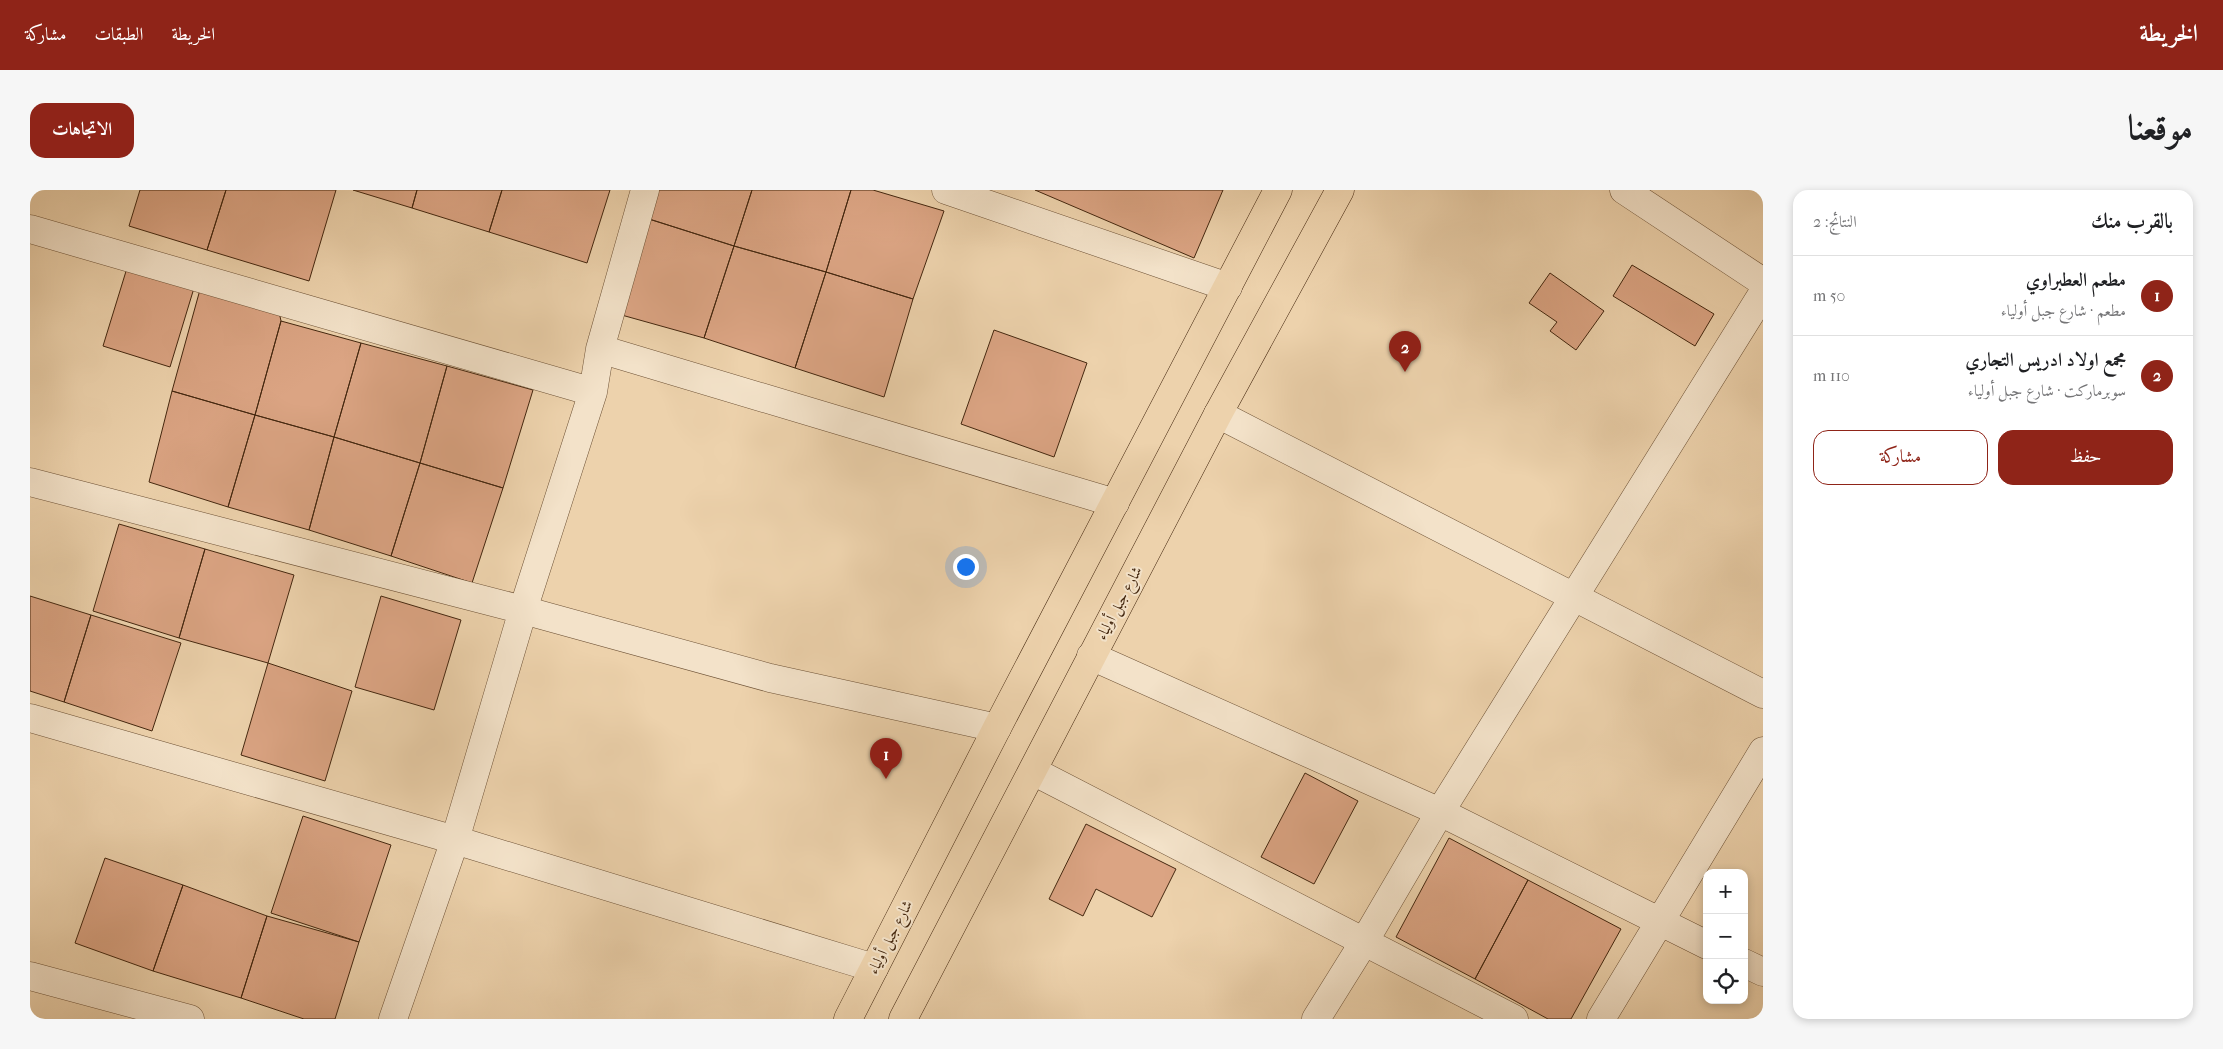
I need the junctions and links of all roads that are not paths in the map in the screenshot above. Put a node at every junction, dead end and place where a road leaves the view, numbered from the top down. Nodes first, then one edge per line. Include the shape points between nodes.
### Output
1 (645, 190) edge
2 (946, 190) edge
3 (1278, 190) edge
4 (1340, 190) edge
5 (1624, 190) edge
6 (30, 229) edge
7 (1763, 282) edge
8 (1228, 286) junction
9 (1763, 293) edge
10 (600, 350) junction
11 (592, 392) junction
12 (1218, 414) junction
13 (30, 482) edge
14 (1115, 503) junction
15 (1574, 598) junction
16 (523, 610) junction
17 (1091, 656) junction
18 (1763, 694) edge
19 (30, 718) edge
20 (997, 728) junction
21 (1763, 751) edge
22 (1033, 771) junction
23 (1440, 812) junction
24 (455, 840) junction
25 (1659, 923) junction
26 (1364, 942) junction
27 (1703, 943) edge
28 (1748, 965) edge
29 (874, 968) junction
30 (1763, 972) edge
31 (30, 976) edge
32 (190, 1019) edge
33 (393, 1019) edge
34 (848, 1019) edge
35 (903, 1019) edge
36 (1316, 1019) edge
37 (1514, 1019) edge
38 (1601, 1019) edge

1 - 10 street
2 - 8 street
3 - 8 main road, شارع جبل أولياء
4 - 12 main road, شارع جبل أولياء
5 - 7 street
6 - 11 street
8 - 14 main road, شارع جبل أولياء
9 - 15 street
10 - 11 street
10 - 14 street
11 - 16 street
12 - 15 street
12 - 17 main road, شارع جبل أولياء
13 - 16 street
14 - 20 main road, شارع جبل أولياء
15 - 18 street
15 - 23 street
16 - 20 street via 770,678
16 - 24 street
17 - 22 main road, شارع جبل أولياء
17 - 23 street
19 - 24 street
20 - 29 main road, شارع جبل أولياء
21 - 25 street
22 - 26 street
22 - 35 main road, شارع جبل أولياء
23 - 25 street
23 - 26 street
24 - 29 street
24 - 33 street
25 - 27 street
25 - 38 street
26 - 36 street
26 - 37 street
28 - 30 street
29 - 34 main road, شارع جبل أولياء
31 - 32 street

